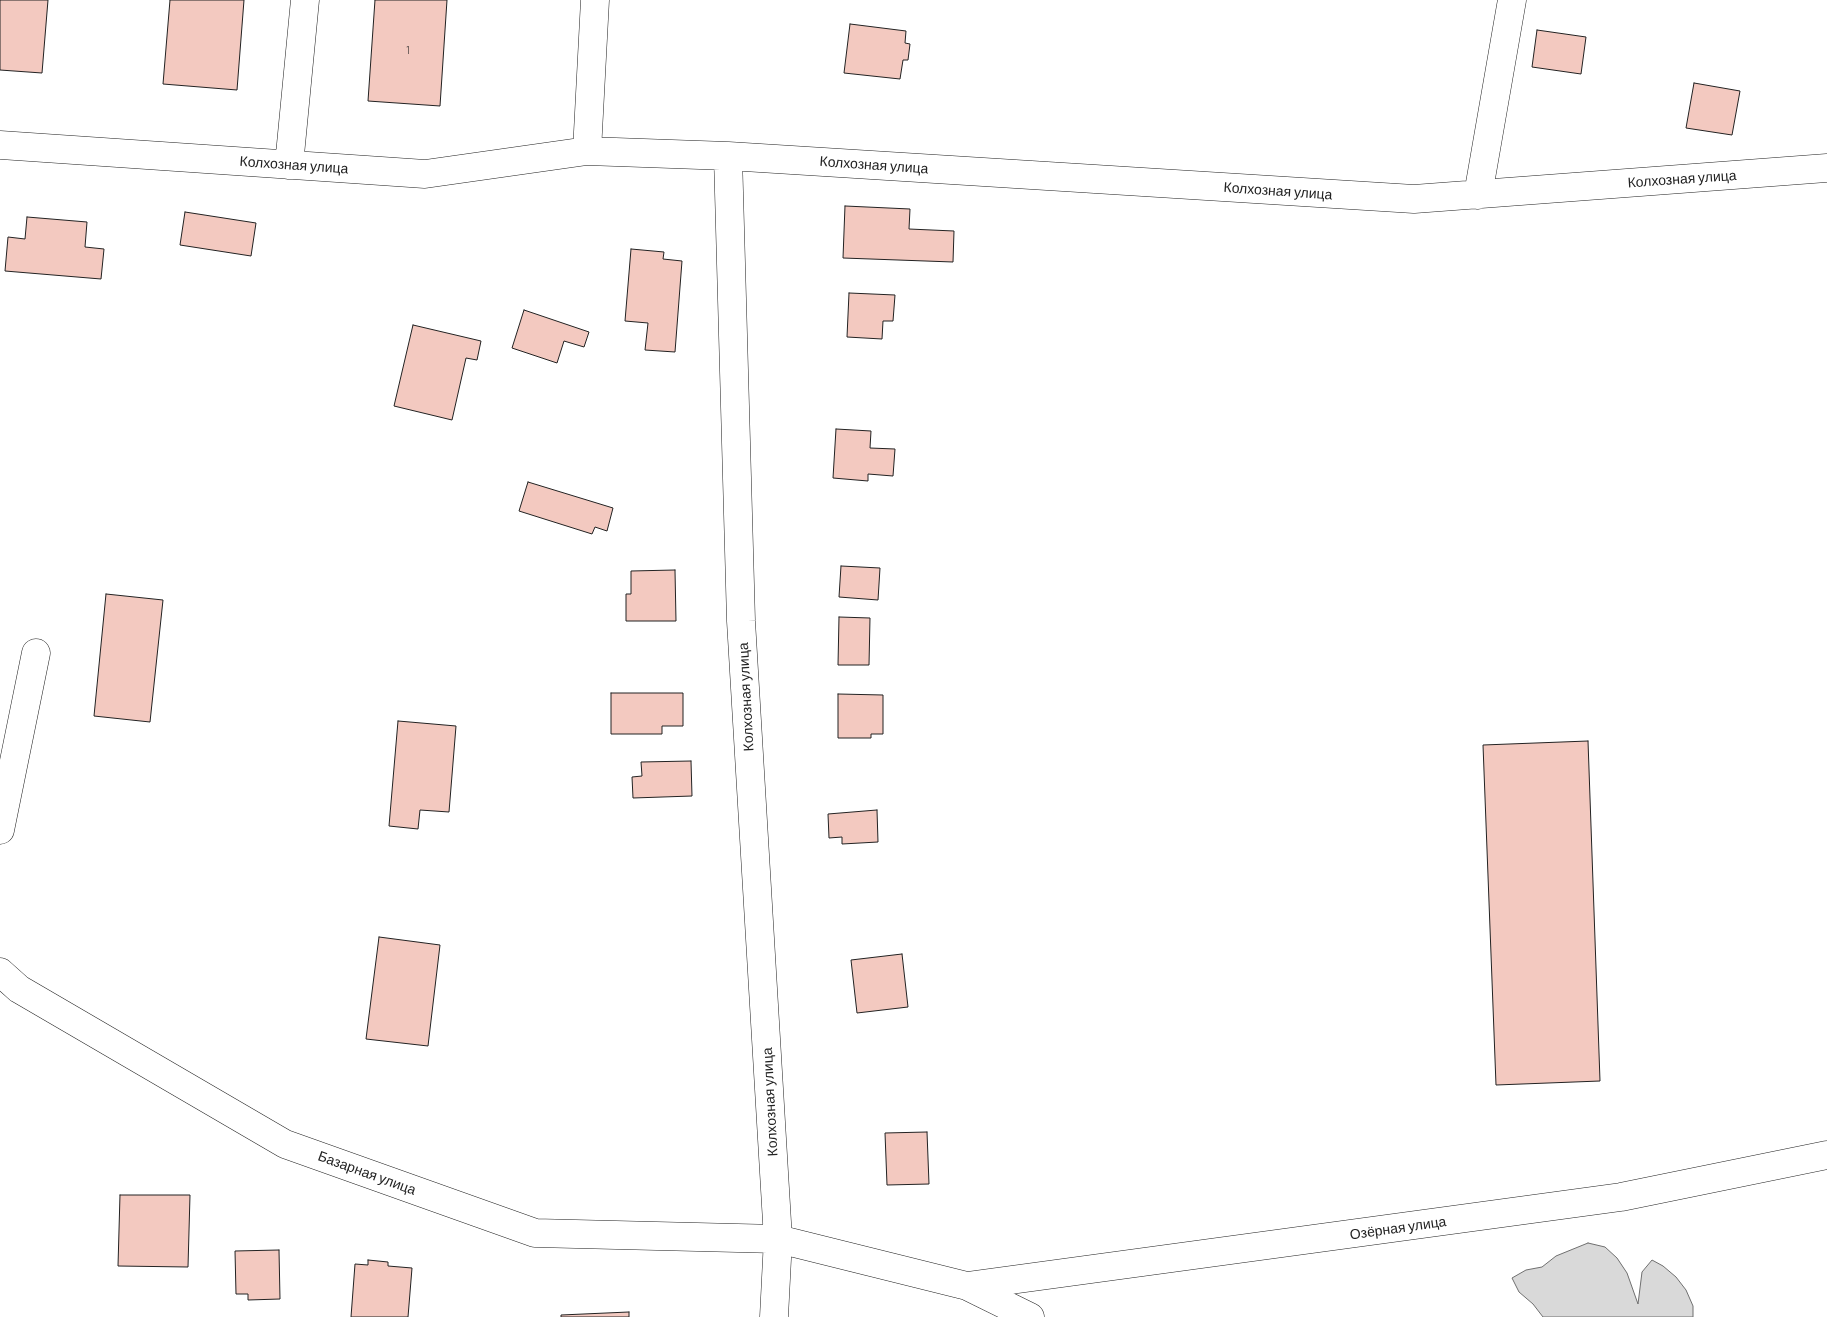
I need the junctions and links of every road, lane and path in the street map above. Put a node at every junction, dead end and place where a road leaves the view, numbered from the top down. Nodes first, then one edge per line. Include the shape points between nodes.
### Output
1 (305, 0) edge
2 (594, 0) edge
3 (1512, 0) edge
4 (0, 145) edge
5 (587, 151) junction
6 (728, 156) junction
7 (289, 165) junction
8 (1827, 168) edge
9 (1478, 195) junction
10 (36, 653) dead end
11 (0, 830) edge
12 (0, 972) edge
13 (1827, 1155) edge
14 (778, 1238) junction
15 (967, 1286) junction
16 (774, 1317) edge
17 (1030, 1317) edge

1 - 7 street
2 - 5 street
3 - 9 street
4 - 7 street, Колхозная улица
5 - 6 street, Колхозная улица
5 - 7 street, Колхозная улица via 425,174
6 - 9 street, Колхозная улица via 1414,200
6 - 14 street, Колхозная улица via 741,621
8 - 9 street, Колхозная улица
10 - 11 street
12 - 14 street, Базарная улица via 19,989 285,1144 535,1233
13 - 15 street, Озёрная улица via 1621,1197
14 - 15 street, Базарная улица
14 - 16 street
15 - 17 street

